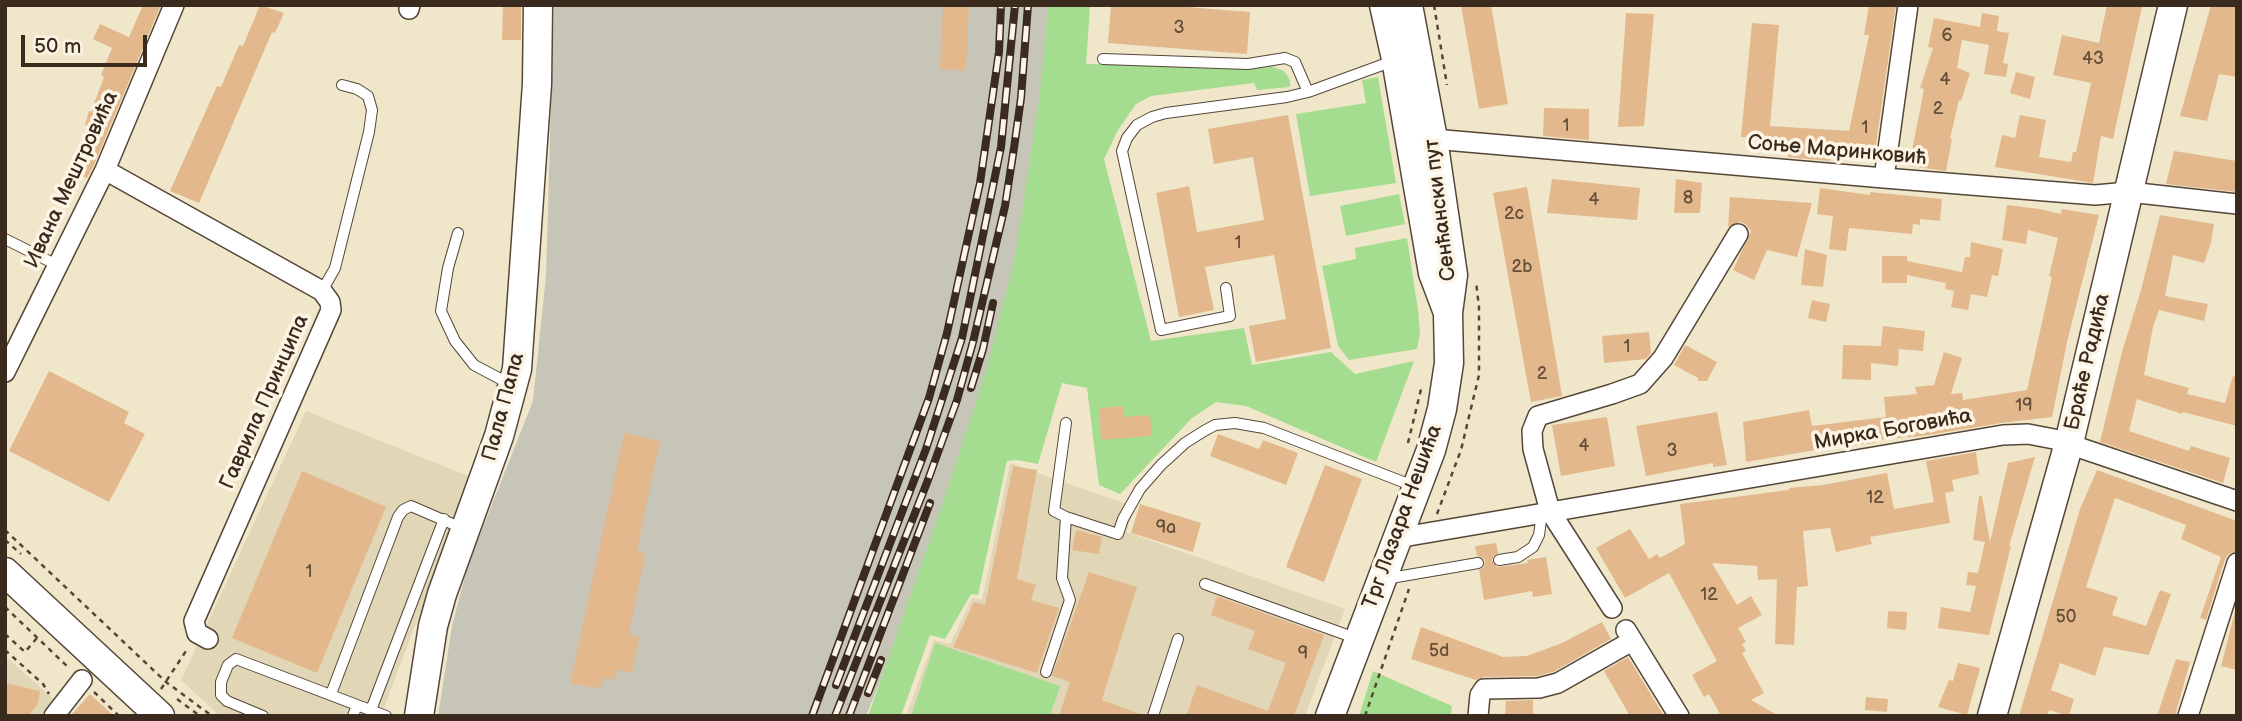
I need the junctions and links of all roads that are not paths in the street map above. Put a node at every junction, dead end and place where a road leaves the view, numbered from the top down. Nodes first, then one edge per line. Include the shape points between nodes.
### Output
1 (174, 5) edge
2 (538, 5) edge
3 (1384, 5) edge
4 (1408, 5) edge
5 (1908, 5) edge
6 (2173, 5) edge
7 (1103, 59) dead end
8 (1396, 59) junction
9 (342, 85) dead end
10 (1308, 92) junction
11 (1433, 139) junction
12 (104, 170) junction
13 (1884, 178) junction
14 (2129, 192) junction
15 (2237, 204) edge
16 (458, 233) dead end
17 (1738, 234) dead end
18 (5, 239) edge
19 (58, 265) junction
20 (1226, 288) dead end
21 (322, 291) junction
22 (1448, 313) junction
23 (5, 372) edge
24 (514, 385) junction
25 (1066, 423) dead end
26 (2069, 443) junction
27 (1416, 487) junction
28 (2237, 501) edge
29 (1546, 512) junction
30 (1066, 517) junction
31 (455, 525) junction
32 (1396, 538) junction
33 (1499, 560) dead end
34 (2237, 562) edge
35 (1478, 564) dead end
36 (5, 572) edge
37 (1381, 579) junction
38 (1205, 584) dead end
39 (1612, 608) dead end
40 (203, 636) road end
41 (1178, 639) dead end
42 (1359, 639) junction
43 (1046, 672) dead end
44 (82, 680) road end
45 (331, 694) junction
46 (357, 705) junction
47 (53, 706) edge
48 (154, 710) edge
49 (371, 710) junction
50 (263, 716) edge
51 (353, 716) edge
52 (386, 716) edge
53 (419, 716) edge
54 (1153, 716) edge
55 (1330, 716) edge
56 (1478, 716) edge
57 (1679, 716) edge
58 (1992, 716) edge
59 (2188, 716) edge

1 - 12 street, Ивана Мештровића
2 - 24 street, Пала Папа via 537,84
3 - 8 street, Сенћански пут
4 - 11 street, Сенћански пут
5 - 13 street
6 - 14 street, Браће Радића
7 - 10 lane via 1248,64 1286,58 1295,62
8 - 10 lane
8 - 22 street, Сенћански пут via 1433,273
9 - 21 lane via 368,96 372,110 335,268
10 - 20 lane via 1166,113 1137,125 1127,138 1122,151 1161,330 1230,316
11 - 13 street, Соње Маринковић
11 - 22 street, Сенћански пут via 1453,275
12 - 19 street, Ивана Мештровића
12 - 21 street, Гаврила Принципа
13 - 14 street, Соње Маринковић via 2095,195
14 - 15 street, Соње Маринковић
14 - 26 street, Браће Радића
16 - 24 lane via 441,311 455,341 474,365
17 - 29 street via 1663,358 1640,384 1538,415 1532,431 1533,449
18 - 19 lane
19 - 23 street, Ивана Мештровића
21 - 40 street, Гаврила Принципа via 331,310 194,621
22 - 27 street, Трг Лазара Нешића via 1449,363 1442,409
24 - 31 street, Пала Папа via 499,436
25 - 30 lane via 1054,511
26 - 28 street, Мирка Боговића
26 - 29 street, Мирка Боговића via 2028,434 2003,435
26 - 58 street, Браће Радића
27 - 30 lane via 1264,428 1215,425 1161,464 1140,489 1118,534
27 - 32 street, Трг Лазара Нешића
29 - 32 street, Мирка Боговића
29 - 33 lane via 1533,547 1518,557
29 - 39 street
30 - 43 lane via 1062,579 1070,600
31 - 45 lane via 411,506 403,510
31 - 49 lane
31 - 53 street, Пала Папа
32 - 37 street, Трг Лазара Нешића
34 - 59 street
35 - 37 lane
36 - 48 street
37 - 42 street, Трг Лазара Нешића
38 - 42 lane
41 - 54 lane
42 - 55 street, Трг Лазара Нешића
44 - 47 street
45 - 46 lane
45 - 50 lane via 236,659 221,682 221,695
46 - 49 lane
46 - 51 lane
49 - 52 lane
56 - 57 street via 1484,689 1515,690 1558,683 1629,635

